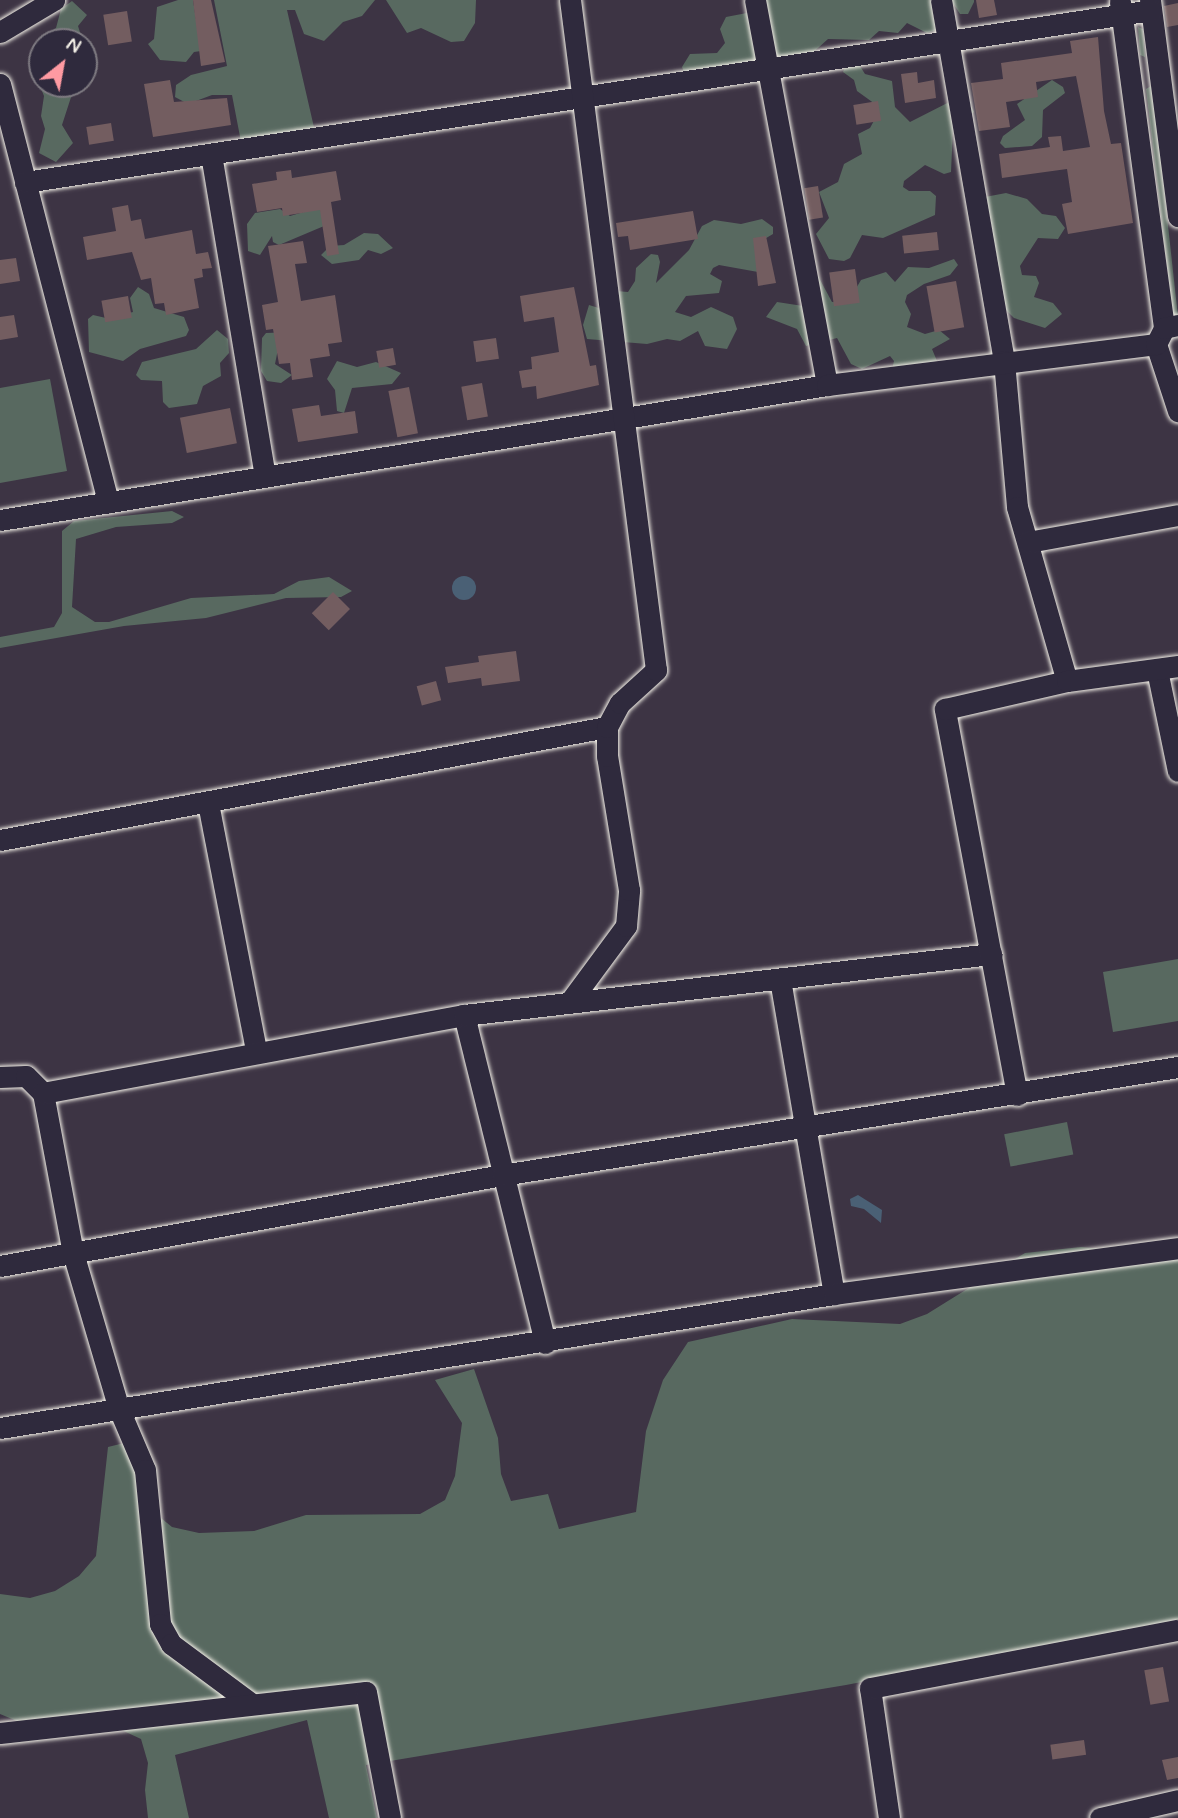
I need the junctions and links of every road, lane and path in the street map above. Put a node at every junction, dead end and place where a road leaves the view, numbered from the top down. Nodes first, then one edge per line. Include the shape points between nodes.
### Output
1 (54, 0) edge
2 (570, 0) edge
3 (755, 0) edge
4 (941, 0) edge
5 (1150, 5) edge
6 (1121, 7) edge
7 (0, 32) edge
8 (947, 43) junction
9 (768, 69) junction
10 (1168, 71) edge
11 (1132, 78) junction
12 (0, 84) edge
13 (583, 97) junction
14 (211, 154) junction
15 (25, 182) junction
16 (1178, 216) edge
17 (1166, 333) edge
18 (1003, 361) junction
19 (827, 385) junction
20 (1178, 411) edge
21 (625, 417) junction
22 (265, 476) junction
23 (108, 502) junction
24 (1178, 515) edge
25 (0, 520) edge
26 (1028, 542) junction
27 (1168, 668) edge
28 (1067, 681) junction
29 (607, 727) junction
30 (1178, 771) edge
31 (208, 803) junction
32 (0, 841) edge
33 (991, 954) junction
34 (780, 979) junction
35 (569, 1003) junction
36 (464, 1015) junction
37 (256, 1050) junction
38 (1178, 1067) edge
39 (6, 1075) edge
40 (43, 1093) junction
41 (1017, 1095) junction
42 (806, 1128) junction
43 (502, 1175) junction
44 (1178, 1248) edge
45 (74, 1253) junction
46 (0, 1266) edge
47 (834, 1294) junction
48 (545, 1343) junction
49 (120, 1409) junction
50 (0, 1428) edge
51 (1178, 1630) edge
52 (252, 1704) junction
53 (0, 1733) edge
54 (1178, 1800) edge
55 (390, 1818) edge
56 (889, 1818) edge
57 (1100, 1818) edge

1 - 7 street
2 - 13 street
3 - 9 street
4 - 8 street
5 - 6 street
5 - 10 street
6 - 8 street
6 - 11 street
8 - 9 street
8 - 18 street
9 - 13 street
9 - 19 street
10 - 11 street
10 - 16 street
11 - 17 street
12 - 15 street
13 - 14 street
13 - 21 street
14 - 15 street
14 - 22 street
15 - 23 street
17 - 18 street
17 - 20 street
18 - 19 street
18 - 26 street via 1017,507
19 - 21 street
21 - 22 street
21 - 29 street via 656,670 620,703
22 - 23 street
23 - 25 street
24 - 26 street
26 - 28 street
27 - 28 street
27 - 30 street
28 - 33 street via 945,709
29 - 31 street
29 - 35 street via 629,908 616,943
31 - 32 street
31 - 37 street
33 - 34 street
33 - 41 street
34 - 35 street
34 - 42 street
35 - 36 street
36 - 37 street
36 - 43 street
37 - 40 street
38 - 41 street
39 - 40 street via 26,1076
40 - 45 street
41 - 42 street
42 - 43 street
42 - 47 street
43 - 45 street
43 - 48 street
44 - 47 street
45 - 46 street
45 - 49 street
47 - 48 street
48 - 49 street
49 - 50 street
49 - 52 street via 145,1470 160,1623 171,1644
51 - 56 street via 870,1688
52 - 53 street
52 - 55 street via 366,1692
54 - 57 street

